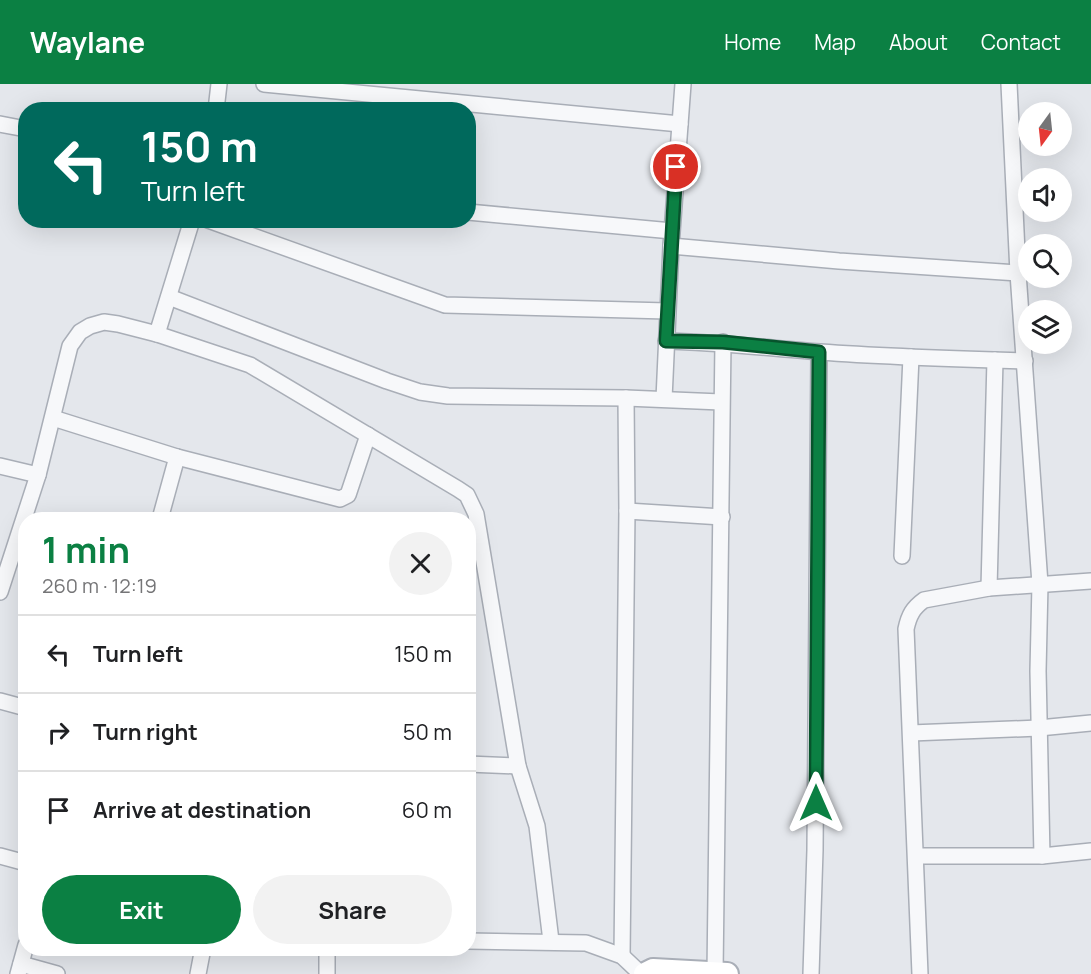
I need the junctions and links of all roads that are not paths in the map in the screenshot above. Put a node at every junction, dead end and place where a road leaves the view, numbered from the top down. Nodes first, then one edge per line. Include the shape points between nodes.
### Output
1 (219, 84) edge
2 (264, 84) edge
3 (683, 84) edge
4 (1009, 84) edge
5 (217, 102) edge
6 (451, 102) edge
7 (476, 104) edge
8 (0, 124) edge
9 (680, 124) junction
10 (18, 127) edge
11 (476, 213) edge
12 (190, 228) edge
13 (230, 228) edge
14 (671, 238) junction
15 (1018, 273) joint
16 (1019, 288) edge
17 (169, 297) junction
18 (667, 311) junction
19 (157, 334) junction
20 (666, 341) junction
21 (723, 342) junction
22 (819, 352) junction
23 (911, 357) junction
24 (995, 360) junction
25 (1025, 361) junction
26 (626, 398) junction
27 (664, 399) junction
28 (721, 402) junction
29 (53, 418) junction
30 (368, 435) junction
31 (177, 457) junction
32 (0, 466) edge
33 (38, 475) junction
34 (627, 511) junction
35 (28, 512) edge
36 (162, 512) edge
37 (475, 512) edge
38 (476, 514) edge
39 (722, 517) junction
40 (18, 542) edge
41 (902, 556) dead end
42 (1091, 581) edge
43 (1040, 584) junction
44 (989, 588) junction
45 (0, 592) edge
46 (0, 700) edge
47 (18, 706) edge
48 (1091, 723) edge
49 (1039, 728) junction
50 (911, 732) junction
51 (476, 764) edge
52 (518, 766) junction
53 (1091, 851) edge
54 (0, 856) edge
55 (916, 856) junction
56 (1041, 856) junction
57 (18, 861) edge
58 (476, 941) edge
59 (551, 941) junction
60 (201, 956) edge
61 (327, 956) edge
62 (622, 956) junction
63 (20, 969) edge
64 (721, 973) edge
65 (57, 974) edge
66 (198, 974) edge
67 (327, 974) edge
68 (643, 974) edge
69 (811, 974) edge
70 (920, 974) edge

1 - 5 street
2 - 6 street
3 - 9 street
4 - 15 street
7 - 9 street
8 - 10 street
9 - 14 street
11 - 14 street
12 - 17 street
13 - 18 street via 445,305
14 - 15 street via 839,261
14 - 18 street
16 - 25 street
17 - 19 street
17 - 26 street via 420,392 448,396
18 - 20 street
19 - 29 street via 104,322 80,332 70,346
19 - 30 street via 250,365
20 - 21 street
20 - 27 street
21 - 22 street
21 - 28 street
22 - 23 street
22 - 69 street
23 - 24 street
23 - 41 street
24 - 25 street
24 - 44 street
25 - 43 street
26 - 27 street
26 - 34 street
27 - 28 street
28 - 39 street
29 - 31 street
29 - 33 street
30 - 31 street via 348,495 340,499
30 - 37 street via 467,495
31 - 36 street
32 - 33 street
33 - 35 street
34 - 39 street
34 - 62 street
38 - 52 street
39 - 64 street
40 - 45 street
42 - 43 street
43 - 44 street
43 - 49 street
44 - 50 street via 924,600 909,614 906,628
46 - 47 street
48 - 49 street
49 - 50 street
49 - 56 street
50 - 55 street
51 - 52 street
52 - 59 street via 537,826
53 - 56 street
54 - 57 street
55 - 56 street
55 - 70 street
58 - 59 street
59 - 62 street via 586,943
60 - 66 street
61 - 67 street
62 - 68 street
63 - 65 street
64 - 68 street via 653,970

